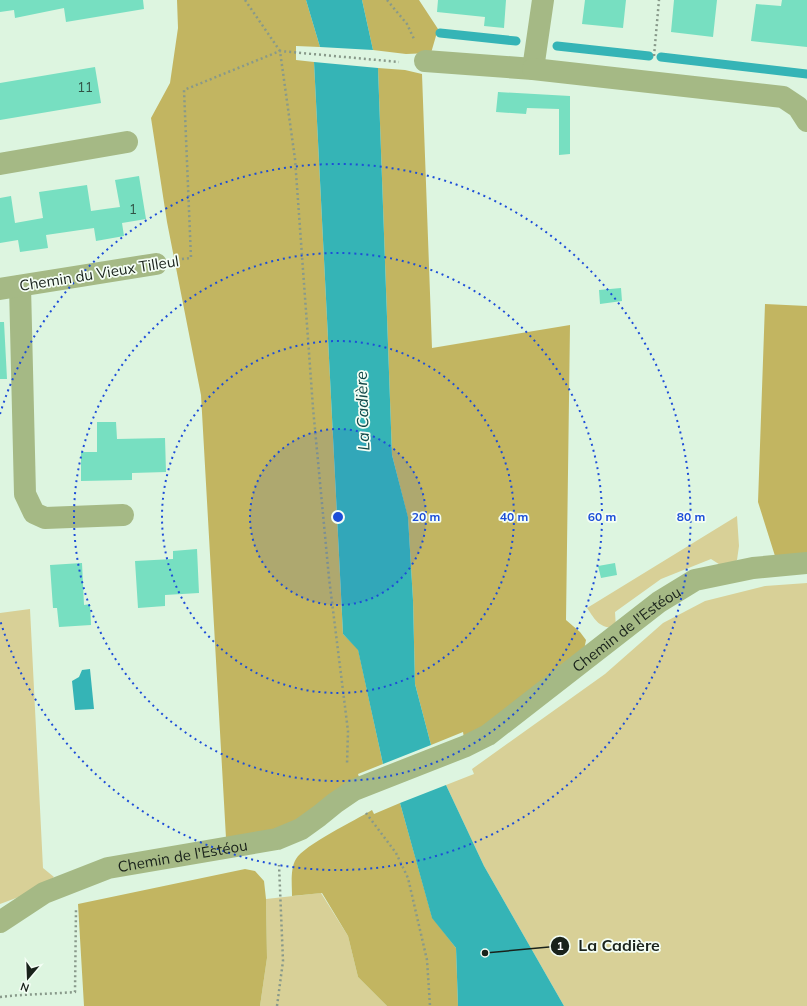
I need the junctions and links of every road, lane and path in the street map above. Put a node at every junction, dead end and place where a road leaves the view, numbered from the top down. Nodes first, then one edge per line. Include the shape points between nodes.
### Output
1 (245, 0) edge
2 (387, 0) edge
3 (543, 0) edge
4 (659, 0) edge
5 (280, 51) junction
6 (415, 62) junction
7 (533, 69) junction
8 (651, 82) junction
9 (807, 121) edge
10 (127, 142) dead end
11 (0, 164) edge
12 (156, 264) joint
13 (10, 288) edge
14 (123, 515) dead end
15 (807, 563) edge
16 (347, 768) dead end
17 (366, 812) dead end
18 (276, 840) junction
19 (76, 901) dead end
20 (0, 922) edge
21 (0, 997) edge
22 (278, 1006) edge
23 (430, 1006) edge

1 - 5 path
2 - 6 path via 407,24
3 - 7 street
4 - 8 path
5 - 6 path
5 - 12 path, Chemin du Vieux Tilleul via 184,90 191,258
5 - 16 path via 295,159 316,439 329,578 348,731
6 - 7 street
7 - 8 street
8 - 9 street via 783,97 798,107
10 - 11 street
12 - 13 street, Chemin du Vieux Tilleul
13 - 14 street via 25,494 34,512 45,518
15 - 18 street, Chemin de l'Estéou via 753,568 695,580 659,602 488,735 354,790 301,829
17 - 23 path via 396,853 408,878 427,960
18 - 20 street, Chemin de l'Estéou via 108,868 44,893
18 - 22 path via 283,961
19 - 21 path via 75,992

